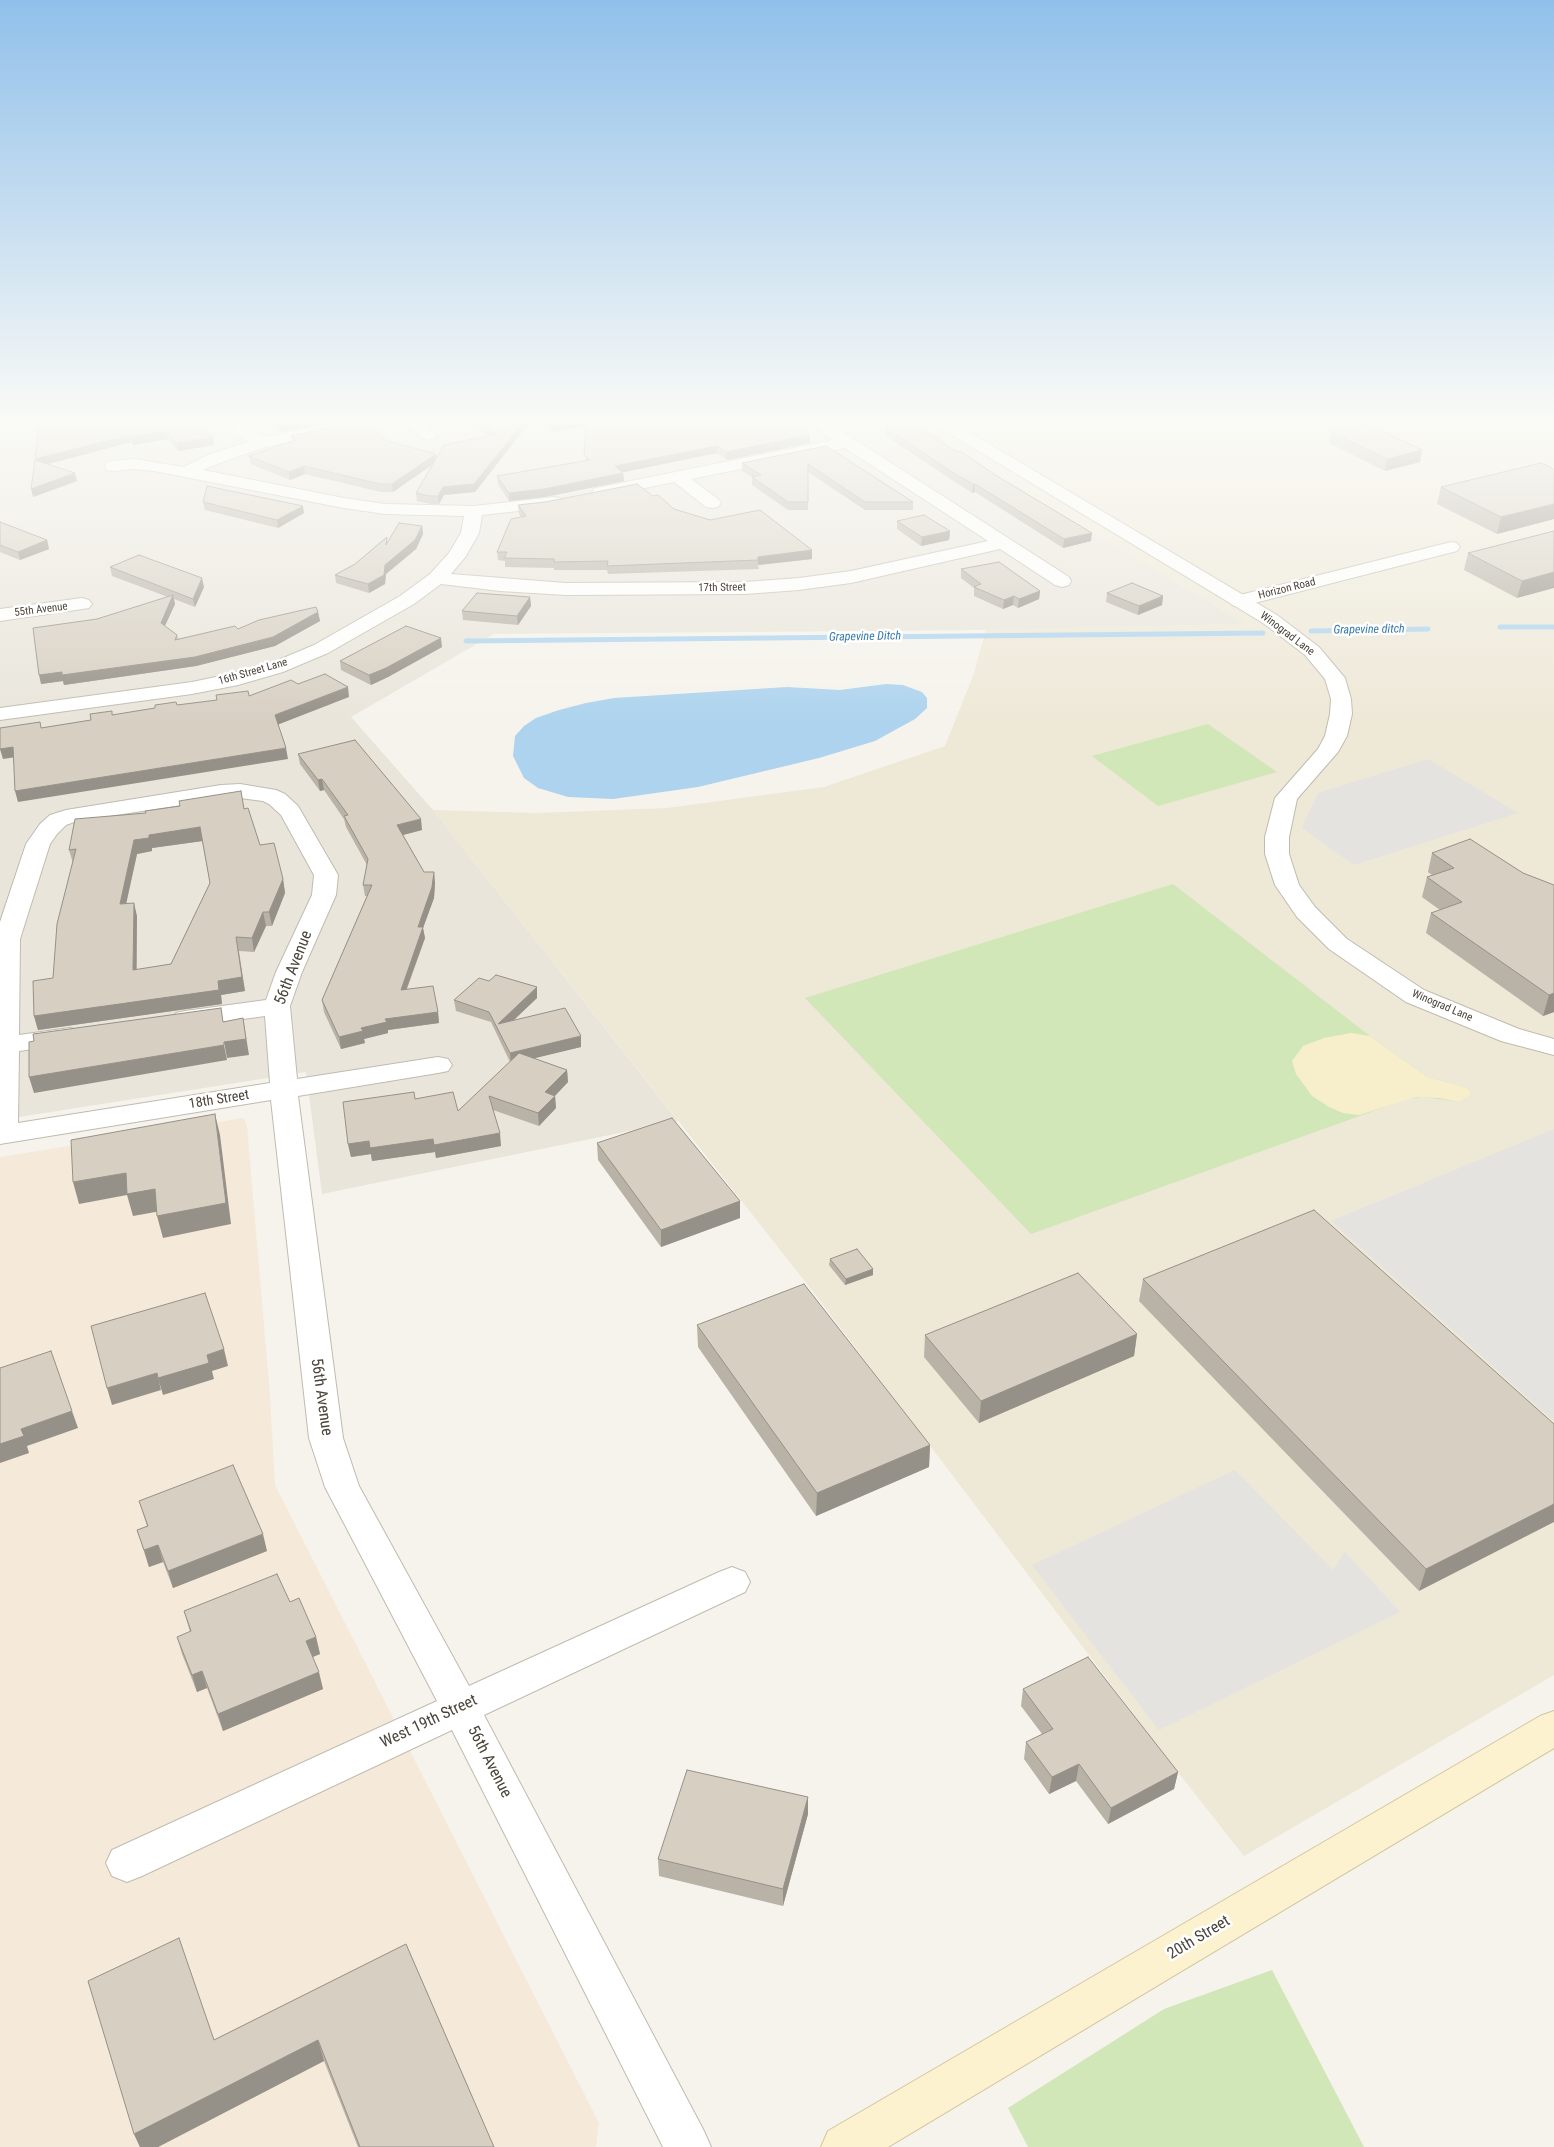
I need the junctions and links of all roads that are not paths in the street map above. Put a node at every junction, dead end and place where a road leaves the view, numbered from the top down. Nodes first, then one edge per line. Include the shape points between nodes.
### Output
1 (472, 523) edge
2 (973, 523) edge
3 (1110, 523) edge
4 (1003, 543) junction
5 (1451, 546) dead end
6 (437, 578) junction
7 (1062, 581) dead end
8 (1239, 601) junction
9 (82, 604) dead end
10 (0, 615) edge
11 (0, 714) edge
12 (277, 1006) junction
13 (160, 1023) edge
14 (92, 1032) edge
15 (3, 1045) edge
16 (1554, 1047) edge
17 (438, 1065) dead end
18 (284, 1089) junction
19 (2, 1135) edge
20 (732, 1582) dead end
21 (460, 1707) junction
22 (1554, 1728) edge
23 (127, 1863) dead end
24 (688, 2147) edge
25 (844, 2147) edge

1 - 6 street, 16th Street Lane via 457,556
2 - 4 street
3 - 8 street, Winograd Lane
4 - 6 street, 17th Street via 851,577 745,588 566,589
4 - 7 street
5 - 8 street, Horizon Road
6 - 11 street, 16th Street Lane via 381,616 321,649 276,668 192,688
8 - 16 street, Winograd Lane via 1312,650 1335,678 1341,699 1336,736 1311,772 1286,798 1277,837 1281,870 1287,885 1306,912 1338,944 1415,996 1510,1035
9 - 10 street, 55th Avenue
12 - 13 street
12 - 15 street, 56th Avenue via 324,895 326,875 290,811 277,799 240,791 220,792 67,818 48,828 38,844 7,939
12 - 18 street, 56th Avenue
14 - 15 street
15 - 19 street
17 - 18 street, 18th Street
18 - 19 street, 18th Street
18 - 21 street, 56th Avenue via 326,1438 342,1487
20 - 21 street, West 19th Street
21 - 23 street, West 19th Street
21 - 24 street, 56th Avenue
22 - 25 main road, 20th Street

